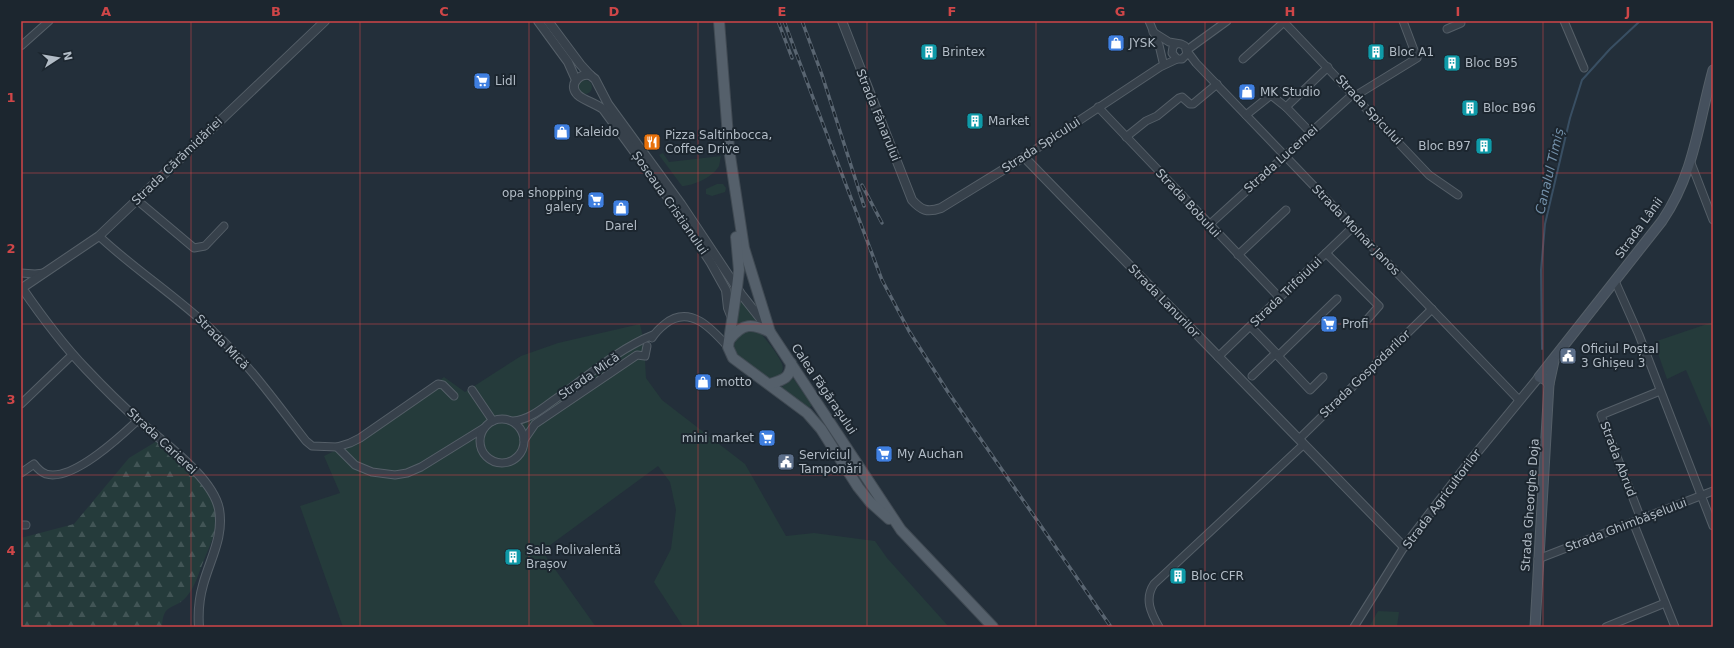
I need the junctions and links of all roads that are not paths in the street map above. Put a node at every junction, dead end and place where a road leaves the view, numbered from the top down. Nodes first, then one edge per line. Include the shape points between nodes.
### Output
1 (49, 21) edge
2 (325, 21) edge
3 (538, 21) edge
4 (548, 21) edge
5 (719, 21) edge
6 (842, 21) edge
7 (1149, 21) edge
8 (1227, 21) edge
9 (1403, 21) edge
10 (1460, 21) edge
11 (1564, 21) edge
12 (1283, 22) edge
13 (1446, 29) dead end
14 (1153, 32) junction
15 (1159, 45) junction
16 (21, 46) edge
17 (1185, 47) junction
18 (1176, 56) junction
19 (1243, 59) dead end
20 (1194, 61) junction
21 (1162, 64) junction
22 (1328, 67) junction
23 (1584, 68) dead end
24 (1713, 70) edge
25 (590, 75) junction
26 (576, 80) junction
27 (1217, 84) junction
28 (598, 85) junction
29 (1354, 95) junction
30 (585, 98) junction
31 (1098, 107) junction
32 (1286, 107) junction
33 (1246, 116) junction
34 (1310, 132) junction
35 (1126, 137) junction
36 (1284, 155) junction
37 (1024, 157) junction
38 (1691, 163) junction
39 (731, 168) junction
40 (1458, 195) dead end
41 (137, 200) junction
42 (918, 206) joint
43 (1286, 210) dead end
44 (1713, 220) edge
45 (1209, 225) junction
46 (224, 226) dead end
47 (1353, 227) junction
48 (99, 236) junction
49 (1326, 253) junction
50 (1238, 255) junction
51 (21, 273) edge
52 (45, 273) junction
53 (1615, 281) junction
54 (737, 287) junction
55 (21, 288) edge
56 (1279, 297) junction
57 (1337, 299) dead end
58 (1432, 309) junction
59 (733, 321) junction
60 (1365, 322) dead end
61 (1251, 327) junction
62 (770, 332) junction
63 (653, 335) junction
64 (729, 343) junction
65 (646, 346) junction
66 (72, 355) junction
67 (636, 355) junction
68 (1277, 355) junction
69 (1218, 357) junction
70 (1554, 358) junction
71 (791, 363) junction
72 (1252, 376) dead end
73 (1323, 377) dead end
74 (1539, 377) junction
75 (770, 384) junction
76 (1549, 384) junction
77 (472, 390) dead end
78 (1660, 391) junction
79 (454, 396) dead end
80 (1519, 400) junction
81 (21, 404) edge
82 (138, 420) junction
83 (492, 421) junction
84 (513, 421) junction
85 (484, 428) junction
86 (469, 436) junction
87 (480, 438) junction
88 (524, 440) junction
89 (1301, 442) junction
90 (337, 447) junction
91 (21, 473) edge
92 (1713, 491) edge
93 (1700, 496) junction
94 (1641, 519) junction
95 (1633, 522) junction
96 (1713, 526) edge
97 (901, 530) junction
98 (1404, 547) junction
99 (1538, 559) junction
100 (1665, 603) junction
101 (199, 627) edge
102 (992, 627) edge
103 (1158, 627) edge
104 (1354, 627) edge
105 (1535, 627) edge
106 (1606, 627) edge
107 (1675, 627) edge

1 - 16 street
2 - 41 street, Strada Cărămidăriei
3 - 26 street, Șoseaua Cristianului via 568,62
4 - 25 street, Șoseaua Cristianului
5 - 39 main road, Calea Făgărașului
6 - 42 street, Strada Fânarului via 912,200
7 - 14 street
8 - 17 street
9 - 29 street, Strada Lucernei via 1417,58
10 - 13 street via 1461,23
11 - 23 street
12 - 19 street
12 - 22 street, Strada Spicului
14 - 15 street
14 - 17 street via 1162,39
15 - 18 street
15 - 21 street
17 - 18 street via 1186,56
17 - 18 street via 1173,47
17 - 20 street, Strada Molnar Janos
18 - 20 street
18 - 21 street, Strada Spicului
20 - 27 street, Strada Molnar Janos
21 - 31 street, Strada Spicului
22 - 29 street, Strada Spicului
22 - 32 street
24 - 38 main road, Strada Lânii
25 - 26 street via 582,75
25 - 28 street, Șoseaua Cristianului
26 - 30 street, Șoseaua Cristianului via 575,90 579,96
27 - 33 street, Strada Molnar Janos
27 - 35 street via 1193,104 1180,98
28 - 30 street via 595,95
28 - 54 street, Șoseaua Cristianului via 608,104 681,204
29 - 34 street, Strada Lucernei
29 - 40 street, Strada Spicului via 1429,175
30 - 59 street, Șoseaua Cristianului via 603,109 674,206 724,286
31 - 35 street, Strada Bobului
31 - 37 street, Strada Spicului
32 - 33 street via 1269,95
32 - 34 street
33 - 36 street, Strada Molnar Janos
34 - 36 street, Strada Lucernei
35 - 45 street, Strada Bobului
36 - 45 street, Strada Lucernei
36 - 47 street, Strada Molnar Janos
37 - 42 street, Strada Spicului via 941,208 930,211
37 - 69 street, Strada Lanurilor
38 - 44 street
38 - 53 main road, Strada Lânii via 1671,207
39 - 54 main road, Calea Făgărașului via 729,178 739,270
39 - 62 main road, Calea Făgărașului via 744,248
41 - 46 street via 194,248 205,246
41 - 48 street, Strada Cărămidăriei
43 - 50 street
45 - 50 street, Strada Bobului
47 - 49 street, Strada Trifoiului
47 - 58 street, Strada Molnar Janos
48 - 52 street, Strada Cărămidăriei
48 - 90 street, Strada Mică via 215,332 306,442 312,446
49 - 56 street, Strada Trifoiului
49 - 60 street via 1379,306
50 - 56 street, Strada Bobului
51 - 52 street
52 - 55 street, Strada Cărămidăriei
53 - 70 main road, Strada Lânii
53 - 78 street
54 - 59 main road, Calea Făgărașului
54 - 62 street, Șoseaua Cristianului
55 - 66 street, Strada Carierei
56 - 61 street, Strada Trifoiului
57 - 68 street
58 - 80 street, Strada Molnar Janos
58 - 89 street, Strada Gospodarilor
59 - 64 main road, Calea Făgărașului
61 - 68 street
61 - 69 street, Strada Trifoiului
62 - 64 main road via 754,325 749,326 739,330
62 - 71 main road, Calea Făgărașului
63 - 64 street via 669,321 686,317 702,322
63 - 65 street, Strada Mică
63 - 84 street, Strada Mică via 619,354 532,415 521,421
64 - 75 main road via 733,358
65 - 67 street, Strada Mică
65 - 67 street, Strada Mică via 645,356
66 - 81 street
66 - 82 street, Strada Carierei
67 - 88 street, Strada Mică via 535,424
68 - 72 street
68 - 73 street via 1310,390
69 - 89 street, Strada Lanurilor
70 - 74 main road, Strada Lânii
70 - 76 main road, Strada Gheorghe Doja
71 - 75 main road via 791,370 786,378
71 - 97 main road, Calea Făgărașului
74 - 76 main road
74 - 80 street, Strada Agricultorilor
75 - 97 main road via 815,420 862,492
76 - 99 main road, Strada Gheorghe Doja
77 - 83 street
78 - 93 street
78 - 94 street, Strada Abrud via 1601,415
79 - 90 street, Strada Mică via 443,385 438,384 360,438
80 - 98 street, Strada Agricultorilor
82 - 91 street via 103,451 64,473 45,474 34,464
82 - 101 street, Strada Carierei via 203,479 218,507 219,537 200,598
83 - 84 street, Strada Mică
83 - 85 street
84 - 88 street via 519,425
85 - 86 street
85 - 87 street
86 - 87 street
86 - 90 street via 421,467 395,475 372,472 355,465
87 - 88 street, Strada Mică via 480,445 487,457 501,463 509,462 521,454
89 - 98 street, Strada Lanurilor
89 - 103 street via 1154,584 1149,591 1149,603
92 - 93 street, Strada Ghimbășelului
93 - 94 street, Strada Ghimbășelului
93 - 96 street
94 - 95 street, Strada Ghimbășelului
95 - 99 street, Strada Ghimbășelului
95 - 100 street
97 - 102 main road, Calea Făgărașului
98 - 104 street, Strada Agricultorilor
99 - 105 main road, Strada Gheorghe Doja
100 - 106 street
100 - 107 street

